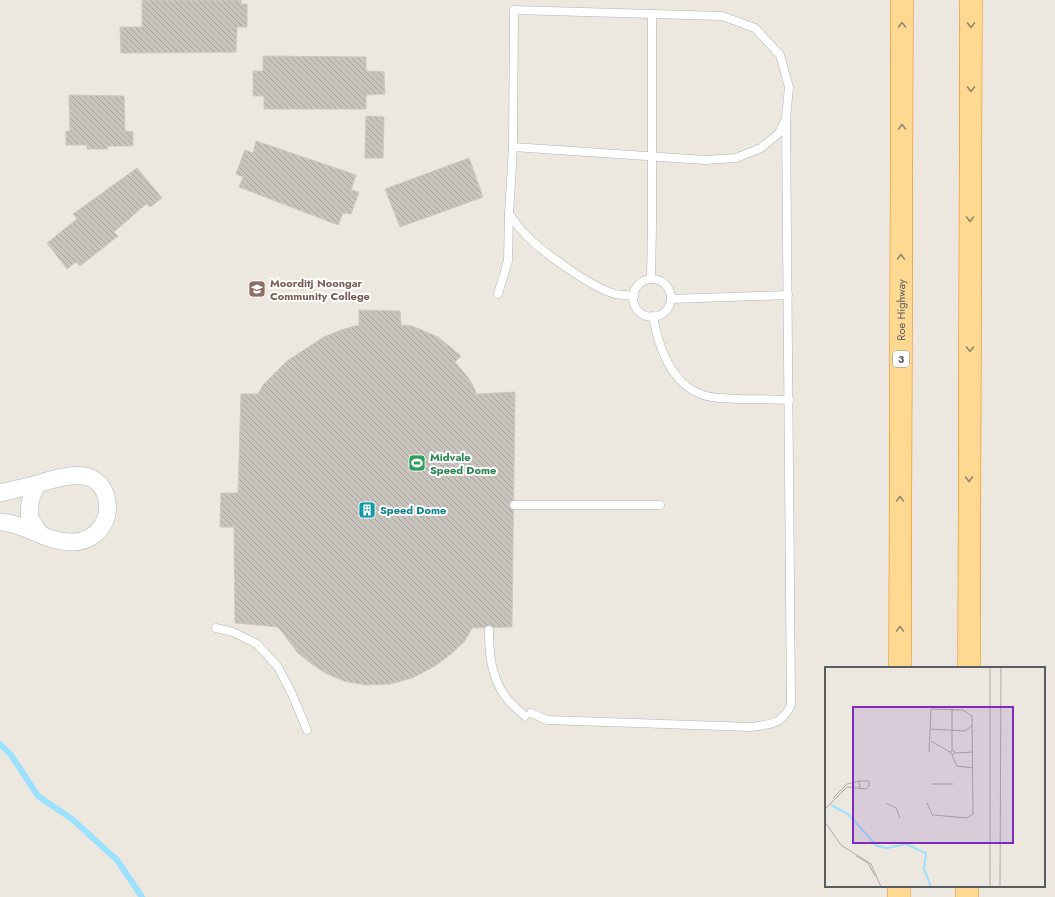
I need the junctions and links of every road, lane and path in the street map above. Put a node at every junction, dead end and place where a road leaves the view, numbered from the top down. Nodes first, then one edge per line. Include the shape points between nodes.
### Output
1 (902, 0) edge
2 (971, 0) edge
3 (652, 14) junction
4 (786, 118) junction
5 (513, 147) junction
6 (652, 156) junction
7 (509, 214) junction
8 (651, 279) junction
9 (498, 294) dead end
10 (788, 295) junction
11 (634, 296) junction
12 (671, 299) junction
13 (653, 316) junction
14 (788, 400) junction
15 (38, 484) junction
16 (0, 493) edge
17 (514, 506) dead end
18 (660, 506) dead end
19 (0, 522) edge
20 (41, 535) junction
21 (216, 628) dead end
22 (489, 630) dead end
23 (900, 667) edge
24 (968, 667) edge
25 (307, 730) dead end

23 -> 1 highway, Roe Highway / 3
2 -> 24 highway
3 - 4 lane via 722,16 754,28 780,55 788,87
3 - 5 lane via 514,10
3 - 6 lane
4 - 6 lane via 779,133 761,148 736,158 705,160
4 - 10 lane
5 - 6 lane
5 - 7 lane
6 - 8 lane
7 - 9 lane via 508,261
7 - 11 lane via 524,234 575,272 601,288 616,294
8 - 11 lane via 640,283
8 - 12 lane via 666,284
10 - 12 lane
10 - 14 lane
11 - 13 lane via 638,311
12 - 13 lane via 664,313
13 - 14 lane via 660,348 673,371 686,386 703,395 720,398
14 - 22 lane via 791,705 786,716 773,724 751,727 547,720 528,714 505,697 493,675
15 - 16 street
15 - 20 street via 33,489 30,519
15 - 20 street via 66,477 92,478 101,485 108,506 106,522 100,531 82,541 63,542
17 - 18 lane
19 - 20 street
21 - 25 lane via 233,632 257,644 278,667

